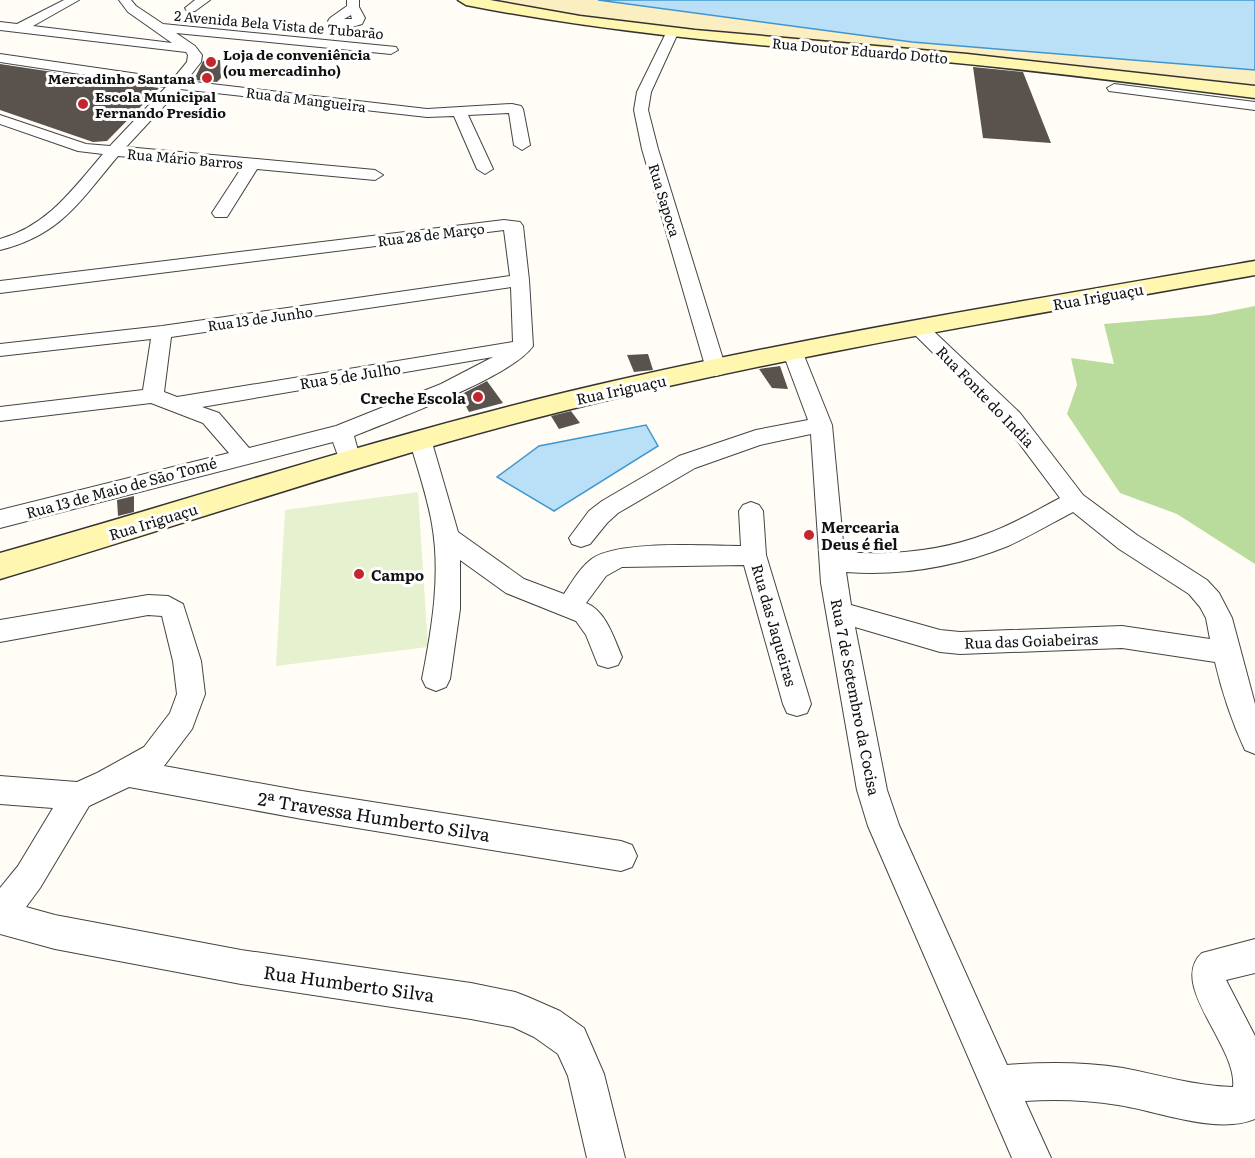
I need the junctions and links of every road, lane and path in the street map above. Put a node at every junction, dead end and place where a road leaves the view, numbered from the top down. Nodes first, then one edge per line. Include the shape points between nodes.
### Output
1 (73, 0) edge
2 (125, 0) edge
3 (204, 0) edge
4 (466, 0) edge
5 (191, 8) dead end
6 (0, 26) edge
7 (20, 28) junction
8 (163, 28) junction
9 (672, 33) junction
10 (190, 49) junction
11 (391, 50) dead end
12 (0, 58) edge
13 (177, 84) junction
14 (1114, 88) dead end
15 (1255, 92) edge
16 (1255, 106) edge
17 (459, 111) junction
18 (0, 119) edge
19 (522, 145) dead end
20 (113, 152) junction
21 (252, 164) junction
22 (485, 170) dead end
23 (375, 175) dead end
24 (221, 213) dead end
25 (0, 245) edge
26 (1255, 268) edge
27 (520, 280) junction
28 (0, 287) edge
29 (920, 328) junction
30 (162, 332) junction
31 (523, 346) junction
32 (0, 350) edge
33 (793, 353) junction
34 (716, 369) junction
35 (153, 396) junction
36 (177, 404) junction
37 (0, 414) edge
38 (821, 424) junction
39 (342, 432) junction
40 (420, 439) junction
41 (243, 455) junction
42 (349, 458) junction
43 (1075, 501) junction
44 (751, 511) dead end
45 (0, 519) edge
46 (446, 537) junction
47 (582, 538) dead end
48 (754, 555) junction
49 (832, 561) junction
50 (0, 566) edge
51 (570, 606) junction
52 (840, 612) junction
53 (0, 631) edge
54 (1226, 652) junction
55 (608, 657) dead end
56 (436, 680) dead end
57 (797, 704) dead end
58 (1255, 741) edge
59 (128, 772) junction
60 (0, 790) edge
61 (78, 796) junction
62 (621, 856) dead end
63 (0, 916) edge
64 (1255, 956) edge
65 (997, 1084) junction
66 (606, 1158) edge
67 (1032, 1158) edge

1 - 7 street
2 - 8 street via 132,9
3 - 5 street
4 - 9 main road, Rua Doutor Eduardo Dotto via 556,19
6 - 7 street
7 - 10 street
8 - 10 street
8 - 11 street, 2 Avenida Bela Vista de Tubarão
9 - 15 main road, Rua Doutor Eduardo Dotto via 1021,64
9 - 34 street, Rua Sapoca via 644,92 641,110
10 - 13 street via 195,55 194,63
12 - 13 street, Rua da Mangueira
13 - 17 street, Rua da Mangueira via 434,113
13 - 20 street
14 - 16 street
17 - 19 street, Rua da Mangueira via 516,109
17 - 22 street
18 - 20 street, Rua Mário Barros via 63,142
20 - 21 street, Rua Mário Barros
20 - 25 street via 66,210 28,235
21 - 23 street, Rua Mário Barros
21 - 24 street
26 - 29 main road, Rua Iriguaçu
27 - 28 street, Rua 28 de Março via 515,227 504,225
27 - 30 street, Rua 13 de Junho
27 - 31 street, Rua 28 de Março
29 - 33 main road, Rua Iriguaçu
29 - 43 street, Rua Fonte do India via 1012,418
30 - 32 street, Rua 13 de Junho
30 - 35 street
31 - 36 street, Rua 5 de Julho
31 - 39 street via 515,354 447,389
33 - 34 main road, Rua Iriguaçu
33 - 38 street, Rua 7 de Setembro da Cocisa
34 - 40 main road, Rua Iriguaçu
35 - 36 street, Rua 13 de Maio de São Tomé
35 - 37 street
36 - 41 street, Rua 13 de Maio de São Tomé via 217,422
38 - 47 street via 756,438 687,462 610,507
38 - 49 street, Rua 7 de Setembro da Cocisa
39 - 41 street, Rua 13 de Maio de São Tomé
39 - 42 street
40 - 42 main road, Rua Iriguaçu
40 - 46 street
41 - 45 street, Rua 13 de Maio de São Tomé
42 - 50 main road, Rua Iriguaçu
43 - 49 street via 999,539 962,551 909,563
43 - 54 street, Rua Fonte do India via 1128,542 1198,587 1219,618
44 - 48 street, Rua das Jaqueiras
46 - 51 street via 515,586
46 - 56 street via 447,600
48 - 51 street via 608,560 596,567
48 - 57 street, Rua das Jaqueiras
49 - 52 street, Rua 7 de Setembro da Cocisa
51 - 55 street via 585,614 597,630
52 - 54 street, Rua das Goiabeiras via 940,641 1122,637
52 - 65 street, Rua 7 de Setembro da Cocisa via 872,790
53 - 59 street via 148,605 168,606 174,611 187,661 191,694 188,705 160,749
54 - 58 street, Rua Fonte do India
59 - 61 street
59 - 62 street, 2ª Travessa Humberto Silva via 302,805
60 - 61 street
61 - 63 street
63 - 66 street, Rua Humberto Silva via 55,933 229,965 515,1010 548,1024 571,1041 586,1074
64 - 65 street via 1214,965 1207,974 1248,1064 1250,1096 1242,1106 1216,1106 1105,1084
65 - 67 street, Rua 7 de Setembro da Cocisa

